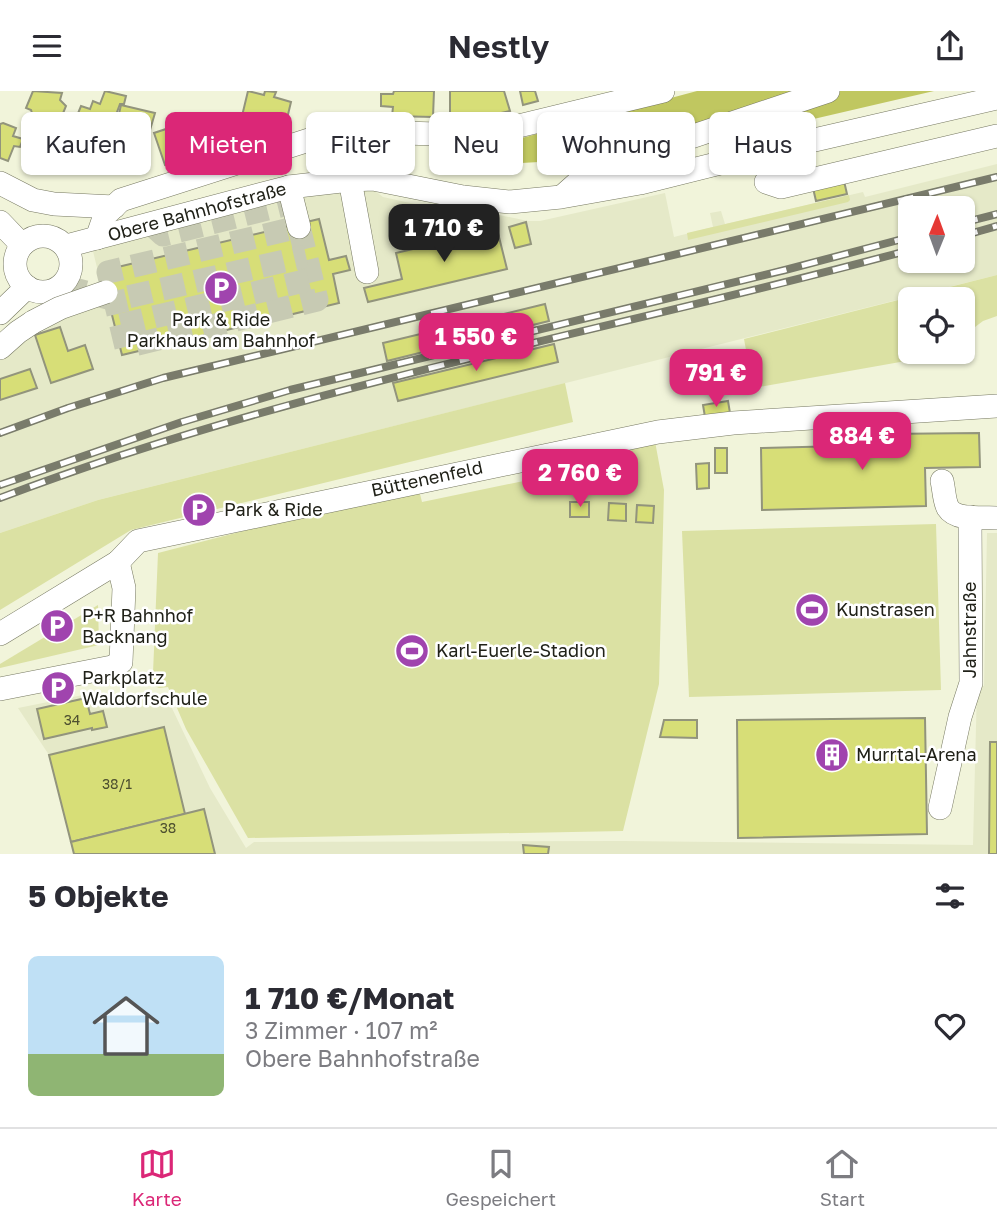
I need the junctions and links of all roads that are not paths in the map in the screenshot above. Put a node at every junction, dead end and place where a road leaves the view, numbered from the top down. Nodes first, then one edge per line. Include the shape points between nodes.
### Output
1 (663, 91) edge
2 (828, 91) edge
3 (997, 98) edge
4 (967, 106) junction
5 (986, 138) edge
6 (350, 180) junction
7 (766, 182) dead end
8 (0, 183) edge
9 (289, 187) junction
10 (561, 197) junction
11 (114, 207) junction
12 (0, 222) edge
13 (299, 227) dead end
14 (97, 239) junction
15 (22, 244) junction
16 (66, 246) junction
17 (367, 272) dead end
18 (27, 287) junction
19 (106, 292) tunnel mouth
20 (0, 313) edge
21 (0, 348) edge
22 (997, 406) edge
23 (942, 481) dead end
24 (970, 517) junction
25 (997, 518) edge
26 (118, 562) junction
27 (0, 634) edge
28 (0, 689) edge
29 (940, 808) dead end

1 - 11 street via 470,135 363,125 121,200
2 - 10 street via 638,156 583,179
3 - 4 street, Obere Bahnhofstraße
4 - 5 street
4 - 10 street, Obere Bahnhofstraße via 640,183
5 - 7 street via 824,181 781,187
6 - 9 street, Obere Bahnhofstraße
6 - 10 street, Obere Bahnhofstraße via 373,179 510,202
6 - 17 street
8 - 11 street via 33,200
9 - 13 street
9 - 14 street, Obere Bahnhofstraße
11 - 14 street via 105,215
12 - 15 street
14 - 16 street, Obere Bahnhofstraße
15 - 16 street via 40,236
15 - 18 street via 15,270
16 - 18 street via 72,264 63,286 46,292
18 - 20 street
19 - 21 street, bridge via 33,322
22 - 26 street, Büttenenfeld via 658,432 138,541
23 - 24 street via 948,507
24 - 25 street
24 - 29 street, Jahnstraße via 971,684
26 - 27 street, Büttenenfeld
26 - 28 street via 124,588 121,662

